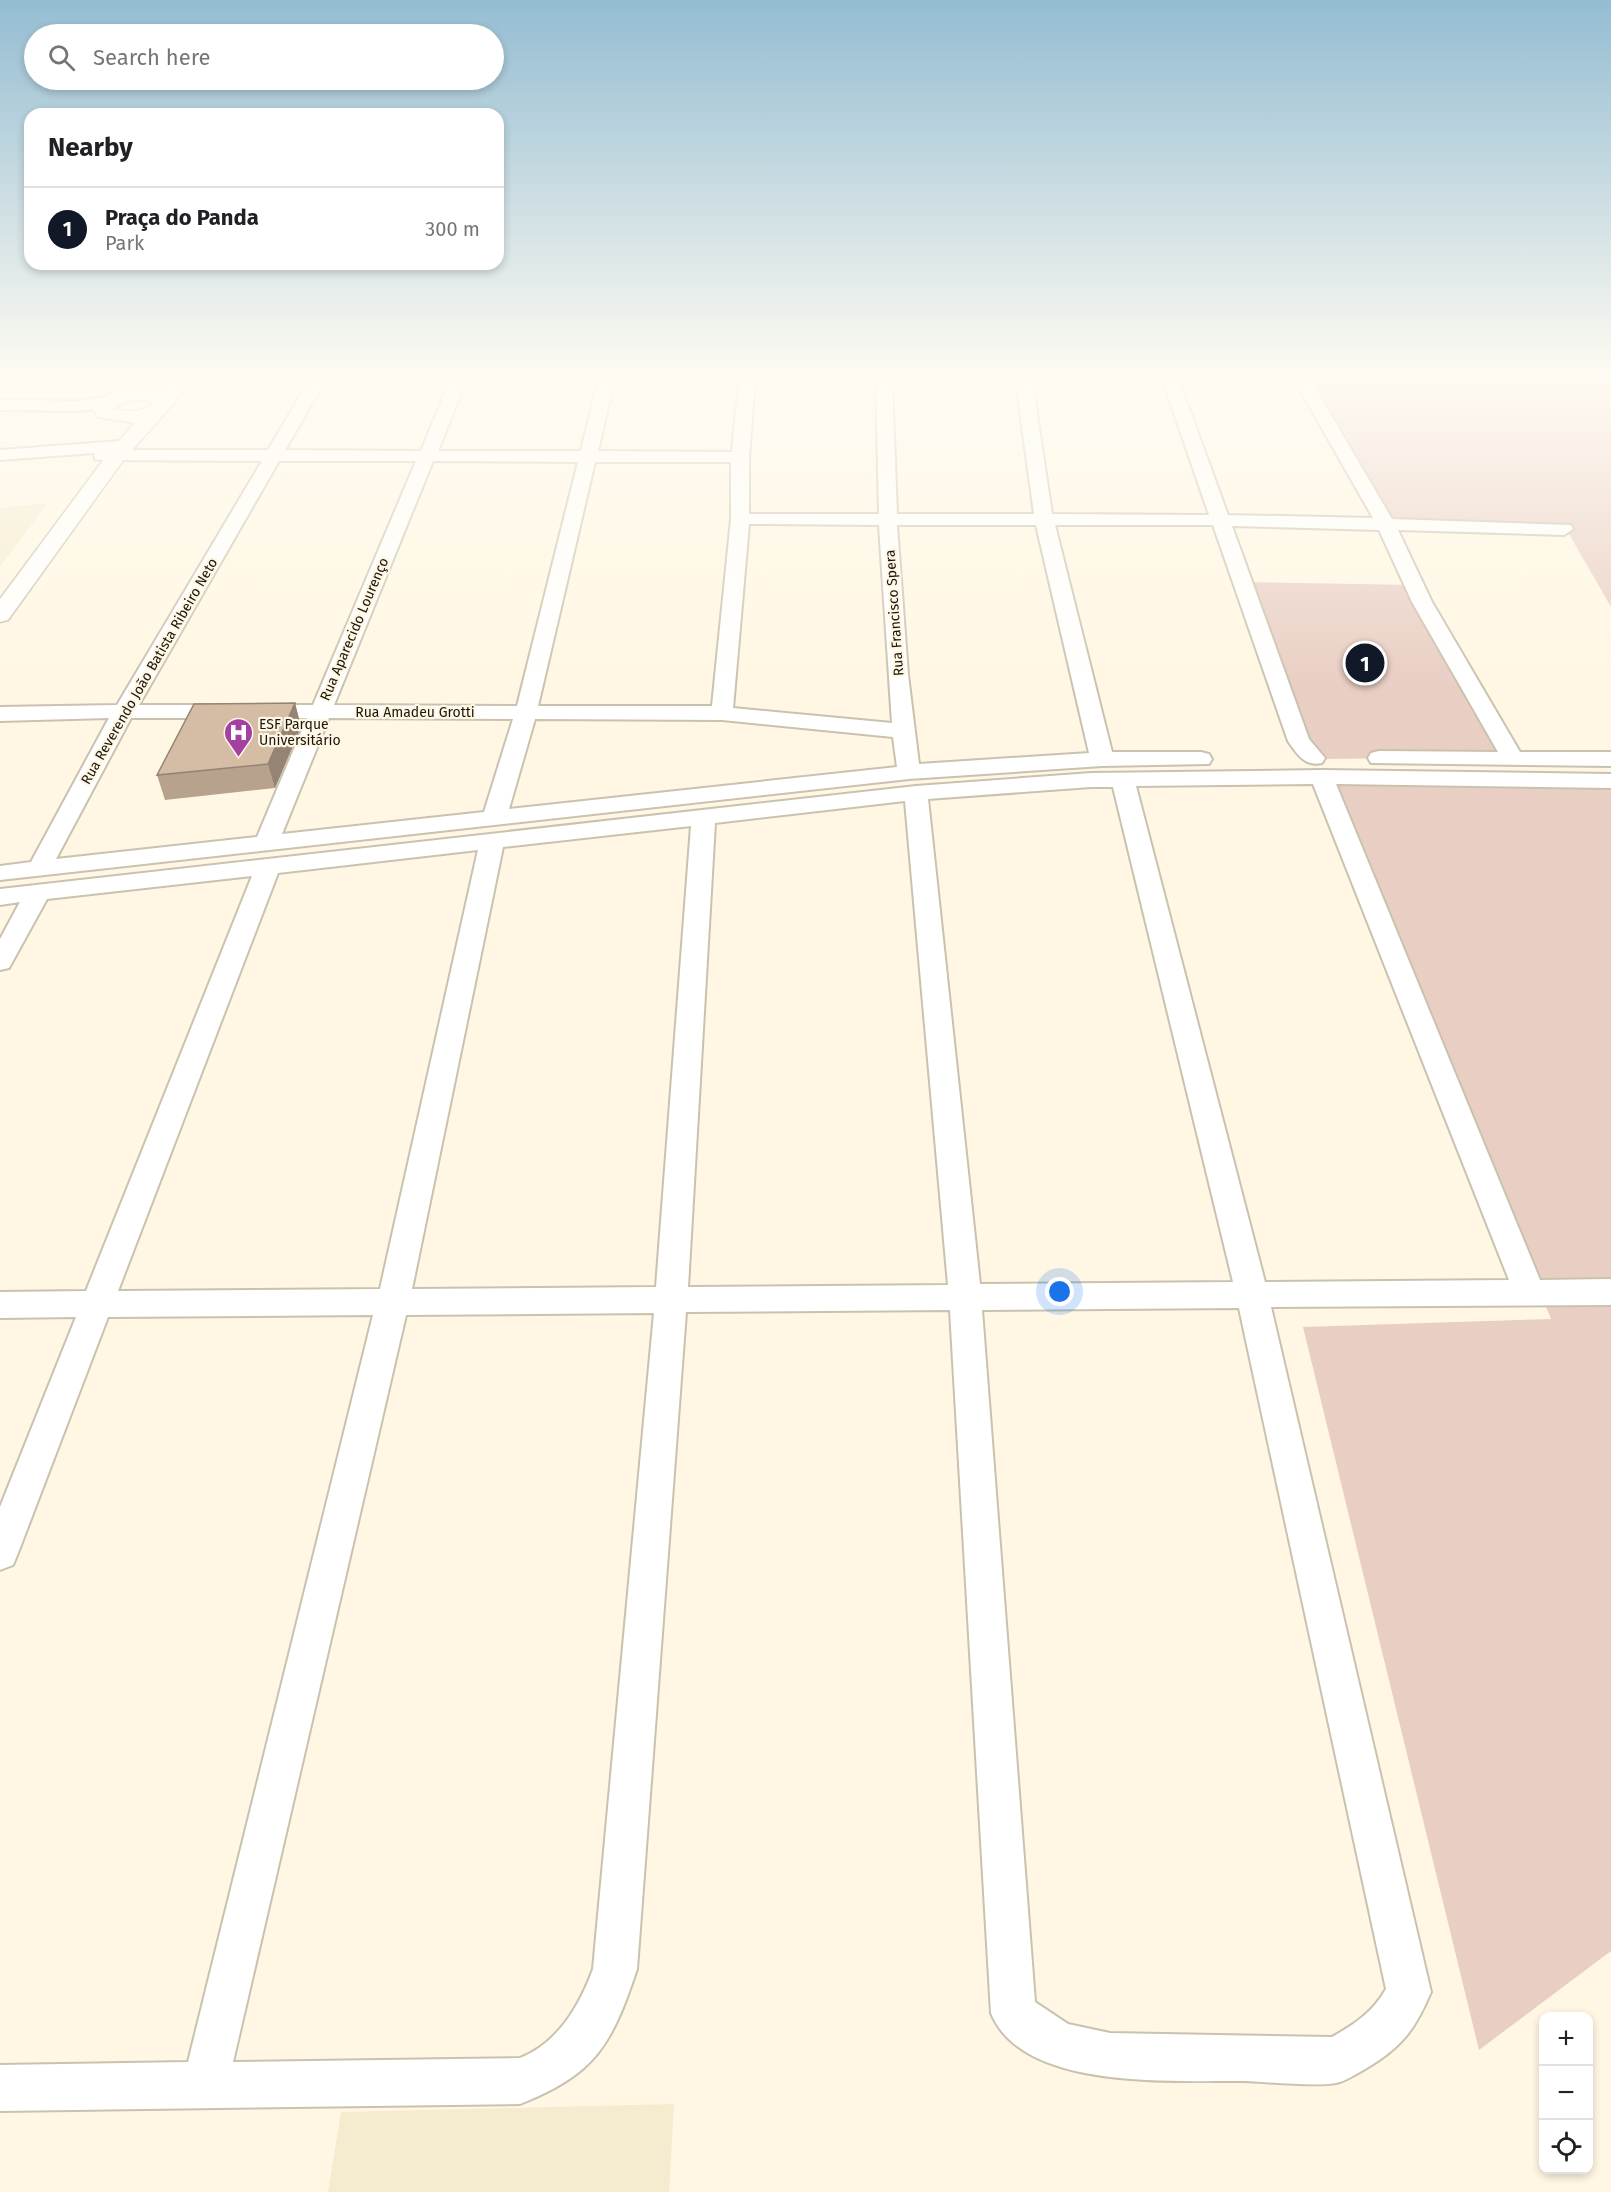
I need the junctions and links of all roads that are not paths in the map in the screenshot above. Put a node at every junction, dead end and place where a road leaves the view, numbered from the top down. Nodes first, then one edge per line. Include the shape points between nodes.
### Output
1 (85, 483) edge
2 (91, 483) edge
3 (257, 483) edge
4 (415, 483) edge
5 (582, 483) edge
6 (740, 483) edge
7 (886, 483) edge
8 (1039, 483) edge
9 (1209, 483) edge
10 (1362, 483) edge
11 (740, 519) junction
12 (887, 519) junction
13 (1044, 519) junction
14 (1222, 520) junction
15 (1386, 525) junction
16 (1564, 529) dead end
17 (0, 582) edge
18 (0, 615) edge
19 (124, 711) junction
20 (320, 711) junction
21 (526, 713) junction
22 (722, 713) junction
23 (0, 714) edge
24 (903, 731) junction
25 (1512, 758) junction
26 (1102, 759) junction
27 (1611, 759) edge
28 (1318, 768) junction
29 (1123, 780) junction
30 (1611, 781) edge
31 (912, 783) junction
32 (703, 819) junction
33 (493, 830) junction
34 (267, 855) junction
35 (0, 873) edge
36 (38, 881) junction
37 (0, 897) edge
38 (0, 962) edge
39 (1529, 1291) junction
40 (1611, 1292) edge
41 (1252, 1294) junction
42 (965, 1296) junction
43 (671, 1299) junction
44 (393, 1301) junction
45 (99, 1304) junction
46 (0, 1305) edge
47 (0, 1553) edge
48 (205, 2085) junction
49 (0, 2088) edge

1 - 17 main road
2 - 18 main road
3 - 19 street, Rua Reverendo João Batista Ribeiro Neto
4 - 20 street, Rua Aparecido Lourenço
5 - 21 street
6 - 11 street
7 - 12 street, Rua Francisco Spera
8 - 13 street
9 - 14 street
10 - 15 street
11 - 12 street
11 - 22 street
12 - 13 street
12 - 24 street, Rua Francisco Spera
13 - 14 street
13 - 26 street
14 - 15 street
14 - 28 street via 1299,741
15 - 16 street
15 - 25 street via 1422,602
19 - 20 street, Rua Amadeu Grotti
19 - 23 street, Rua Amadeu Grotti
19 - 36 street, Rua Reverendo João Batista Ribeiro Neto
20 - 21 street, Rua Amadeu Grotti
20 - 34 street, Rua Aparecido Lourenço
21 - 22 street, Rua Amadeu Grotti
21 - 33 street
22 - 24 street, Rua Amadeu Grotti
24 - 31 street, Rua Francisco Spera
25 - 27 street
25 - 28 street
26 - 28 street
26 - 31 street
28 - 29 street
28 - 30 street
28 - 39 street
29 - 31 street
29 - 41 street
31 - 32 street
31 - 33 street
31 - 42 street, Rua Francisco Spera
32 - 33 street
32 - 43 street
33 - 34 street
33 - 44 street
34 - 36 street
34 - 45 street, Rua Aparecido Lourenço
35 - 36 street
36 - 37 street
36 - 38 street, Rua Reverendo João Batista Ribeiro Neto
39 - 40 street
39 - 41 street
41 - 42 street
41 - 42 street, Rua Francisco Spera via 1409,1992 1395,2017 1375,2038 1336,2060 1110,2056 1061,2045 1013,2013
42 - 43 street
43 - 44 street
43 - 48 street via 615,1969 595,2019 567,2056 552,2068 520,2081
44 - 45 street
44 - 48 street
45 - 46 street
45 - 47 street, Rua Aparecido Lourenço
48 - 49 street

